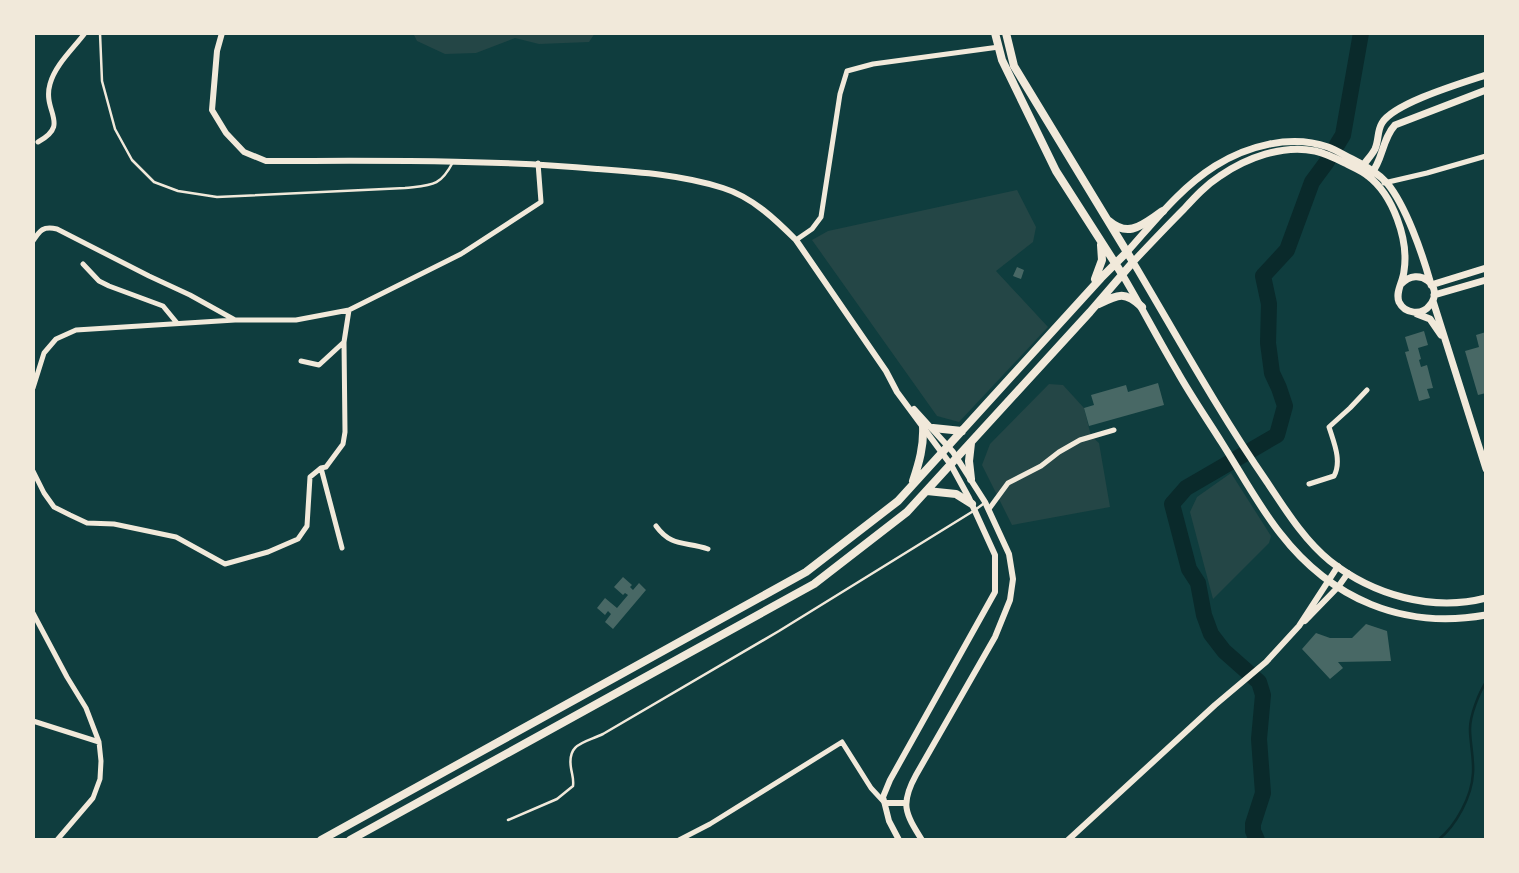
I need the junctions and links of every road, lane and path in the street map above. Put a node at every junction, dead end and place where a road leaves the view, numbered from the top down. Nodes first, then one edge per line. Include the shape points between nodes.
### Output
1 (85, 33) edge
2 (100, 33) edge
3 (222, 33) edge
4 (995, 33) edge
5 (1006, 33) edge
6 (1008, 46) junction
7 (997, 47) junction
8 (1486, 75) edge
9 (1486, 90) edge
10 (38, 142) dead end
11 (1319, 148) junction
12 (1486, 156) edge
13 (453, 162) junction
14 (538, 163) junction
15 (1361, 168) junction
16 (1371, 174) junction
17 (1386, 182) junction
18 (1377, 185) junction
19 (1163, 211) junction
20 (1104, 217) junction
21 (34, 224) edge
22 (42, 229) junction
23 (796, 240) junction
24 (1101, 240) junction
25 (33, 241) edge
26 (1126, 252) junction
27 (1115, 262) junction
28 (1133, 262) junction
29 (83, 264) dead end
30 (1486, 268) edge
31 (1122, 274) junction
32 (1486, 279) edge
33 (1401, 284) junction
34 (1431, 284) junction
35 (1091, 288) junction
36 (1434, 298) junction
37 (1094, 306) junction
38 (1142, 307) junction
39 (349, 310) junction
40 (1413, 312) junction
41 (235, 320) junction
42 (177, 323) junction
43 (344, 342) junction
44 (1447, 345) junction
45 (301, 361) dead end
46 (33, 388) edge
47 (1367, 390) dead end
48 (897, 392) junction
49 (923, 426) junction
50 (933, 428) junction
51 (1114, 430) dead end
52 (962, 431) junction
53 (971, 443) junction
54 (1483, 451) edge
55 (950, 455) junction
56 (321, 468) junction
57 (1486, 469) edge
58 (33, 471) edge
59 (971, 479) junction
60 (1309, 484) dead end
61 (911, 487) junction
62 (927, 491) junction
63 (987, 505) junction
64 (974, 507) junction
65 (656, 526) dead end
66 (342, 548) dead end
67 (708, 550) dead end
68 (1338, 566) junction
69 (1348, 573) junction
70 (1328, 580) junction
71 (1338, 587) junction
72 (1486, 598) edge
73 (33, 613) edge
74 (1486, 615) edge
75 (1298, 626) junction
76 (33, 721) edge
77 (99, 742) junction
78 (885, 803) junction
79 (905, 803) junction
80 (508, 820) dead end
81 (57, 840) edge
82 (321, 840) edge
83 (350, 840) edge
84 (679, 840) edge
85 (899, 840) edge
86 (922, 840) edge
87 (1068, 840) edge

1 - 10 street via 50,82 47,98 54,130
2 - 13 lane via 102,81 115,128 132,160 154,182 178,191 217,197 405,188 434,184 446,176
3 - 13 street via 212,110 244,152 266,161
4 - 7 main road
5 - 6 main road
6 - 7 street
6 - 20 main road via 1014,66
7 - 23 street via 873,64 847,72 821,217
7 - 24 main road via 1056,170
8 - 15 main road via 1399,107 1383,121 1375,149
9 - 16 main road via 1395,125
11 - 15 main road
11 - 15 main road via 1329,147
11 - 19 main road via 1279,142 1237,154 1192,182
11 - 28 main road via 1273,151 1218,177
12 - 17 street
13 - 14 street
14 - 23 street via 679,177 724,188 743,196
14 - 39 street via 541,202 461,254
15 - 16 main road
16 - 17 main road
16 - 18 main road
17 - 18 street
17 - 34 main road via 1416,239
18 - 33 main road via 1392,206 1405,244
19 - 20 main road via 1124,230
19 - 26 main road
20 - 26 main road
21 - 22 street
22 - 25 street
22 - 41 street via 57,229
23 - 48 street
24 - 27 main road
24 - 35 main road via 1100,271
26 - 27 main road
26 - 28 main road
27 - 31 main road
27 - 35 main road
28 - 31 main road
28 - 68 main road via 1258,469 1294,521
29 - 42 street via 99,281 163,306
30 - 34 main road
31 - 37 main road
31 - 38 main road
32 - 36 main road
33 - 34 main road via 1413,276
33 - 40 main road via 1399,302
34 - 36 main road
35 - 52 main road
36 - 40 main road via 1426,310
36 - 44 main road
37 - 38 main road via 1119,295 1131,297
37 - 53 main road
38 - 70 main road via 1176,370 1281,534
39 - 41 street via 296,320
39 - 43 street
40 - 44 main road via 1430,319
41 - 42 street
42 - 46 street via 76,330 56,339 44,353
43 - 45 street via 319,365
43 - 56 street via 343,444
44 - 54 main road
47 - 60 street via 1329,427 1338,456 1334,476
48 - 49 street
48 - 50 street
49 - 55 street
49 - 61 main road via 920,460
50 - 52 main road
50 - 55 street
51 - 63 street via 1059,452 1008,484
52 - 55 main road
53 - 55 main road
53 - 59 main road
54 - 57 main road
55 - 59 street
55 - 61 main road
55 - 62 main road
55 - 64 street
56 - 58 street via 310,477 307,526 298,538 225,564 176,537 87,523 70,515 54,507
56 - 66 street
59 - 63 street
61 - 82 main road via 806,572
62 - 64 main road via 956,494
62 - 83 main road via 907,512 814,584
63 - 64 lane
63 - 79 street via 1009,554 1010,600 995,637 909,788
64 - 78 street via 995,555 995,592 890,780
64 - 80 lane via 768,638 575,746 570,760 573,786 557,799
65 - 67 street via 672,542
68 - 69 main road
68 - 70 street
69 - 71 street
69 - 72 main road via 1409,599 1456,604
70 - 71 main road
70 - 75 street
71 - 74 main road via 1395,613 1430,619
71 - 75 street
73 - 77 street via 86,708
75 - 87 street via 1266,662
76 - 77 street
77 - 81 street via 100,779 93,798
78 - 79 street
78 - 84 street via 842,742
78 - 85 street
79 - 86 street

